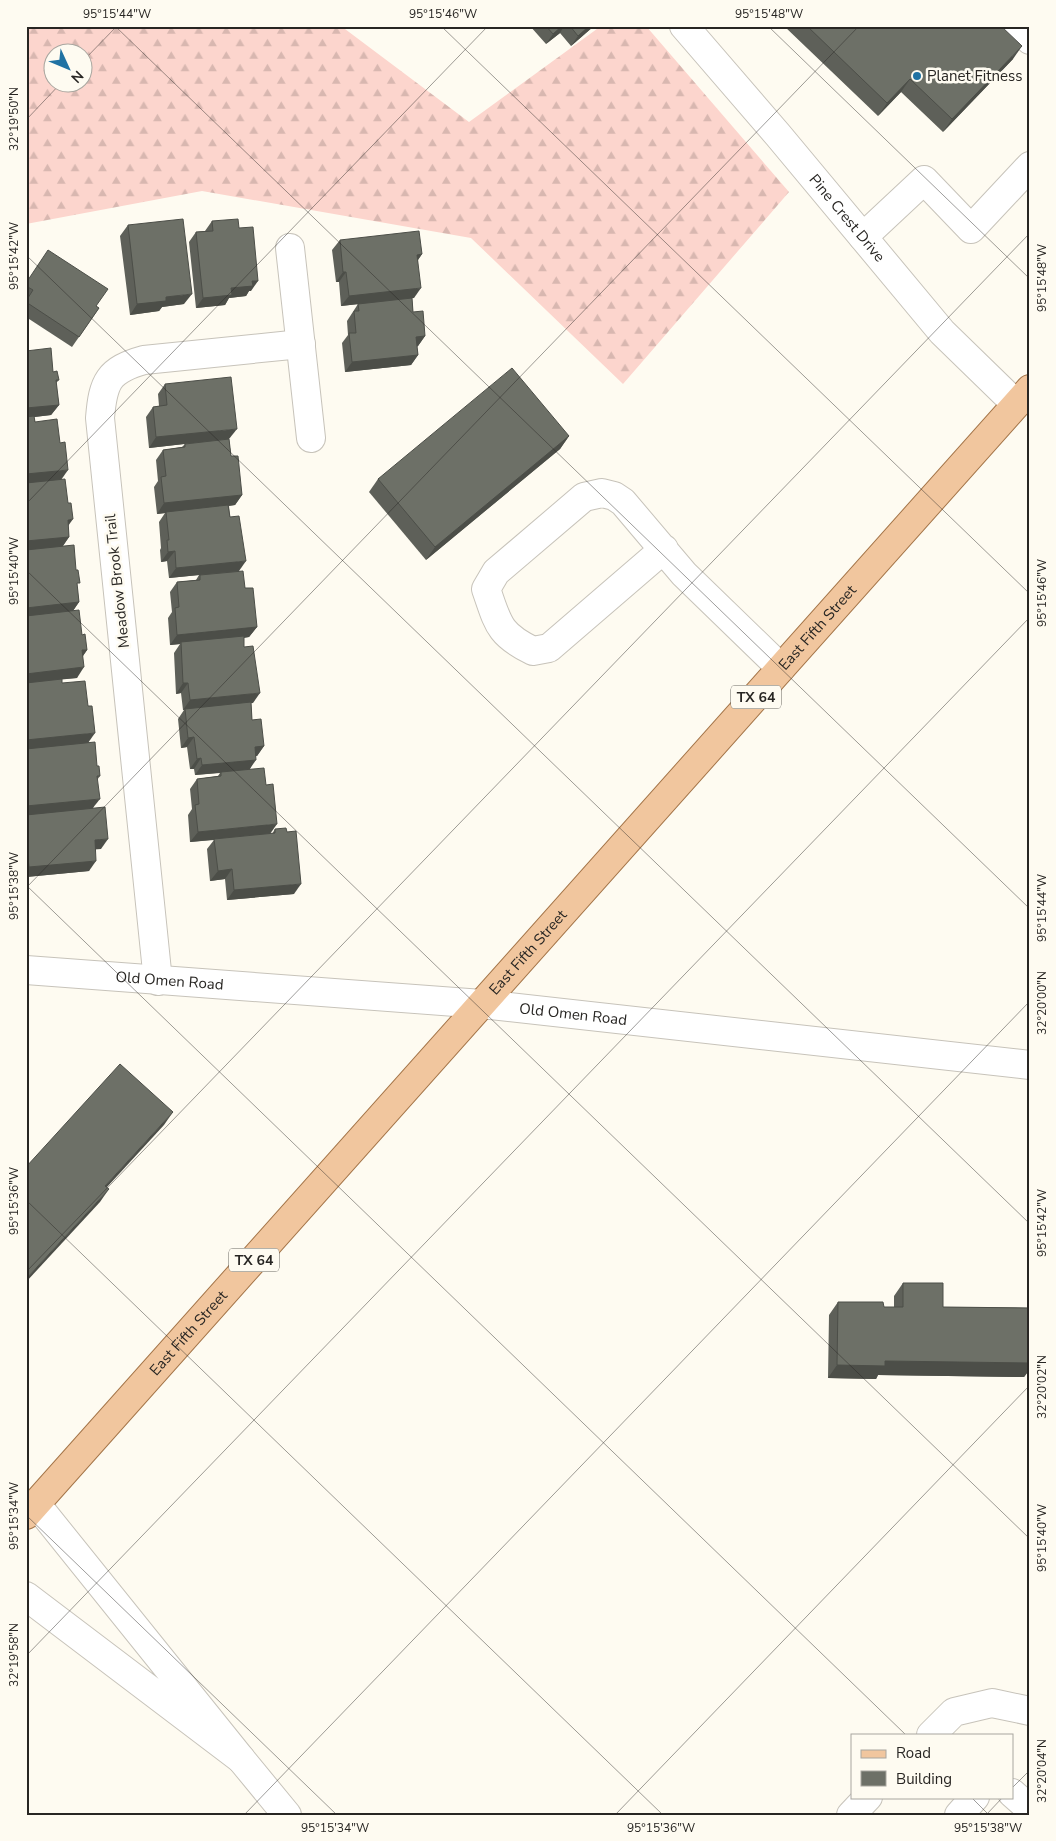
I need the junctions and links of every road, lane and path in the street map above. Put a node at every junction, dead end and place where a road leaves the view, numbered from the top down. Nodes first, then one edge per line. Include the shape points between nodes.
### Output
1 (684, 26) edge
2 (1015, 26) edge
3 (1030, 40) edge
4 (1030, 166) edge
5 (863, 237) junction
6 (290, 248) dead end
7 (301, 344) junction
8 (1023, 396) edge
9 (311, 438) dead end
10 (664, 550) junction
11 (781, 668) junction
12 (26, 970) edge
13 (158, 981) junction
14 (482, 1004) junction
15 (1030, 1065) edge
16 (31, 1509) edge
17 (26, 1596) edge
18 (1030, 1710) edge
19 (932, 1734) edge
20 (241, 1759) junction
21 (1014, 1795) edge
22 (867, 1798) edge
23 (974, 1798) edge
24 (1030, 1809) edge
25 (287, 1815) edge
26 (851, 1815) edge
27 (959, 1815) edge

1 - 5 street, Pine Crest Drive
2 - 3 street
4 - 5 street via 971,229 924,180
5 - 8 street, Pine Crest Drive via 946,337
6 - 7 street
7 - 9 street
7 - 13 street, Meadow Brook Trail via 144,360 126,365 110,376 102,396 100,418
8 - 11 main road, East Fifth Street / TX 64
10 - 10 street via 623,502 602,493 584,497 496,572 486,588 506,635 532,651 548,648
10 - 11 street via 684,574
11 - 14 main road, East Fifth Street / TX 64
12 - 13 street, Old Omen Road
13 - 14 street, Old Omen Road
14 - 15 street, Old Omen Road
14 - 16 main road, East Fifth Street / TX 64
16 - 20 street
17 - 20 street
18 - 19 street via 992,1702 954,1712
20 - 25 street
21 - 24 street
22 - 26 street
23 - 27 street

